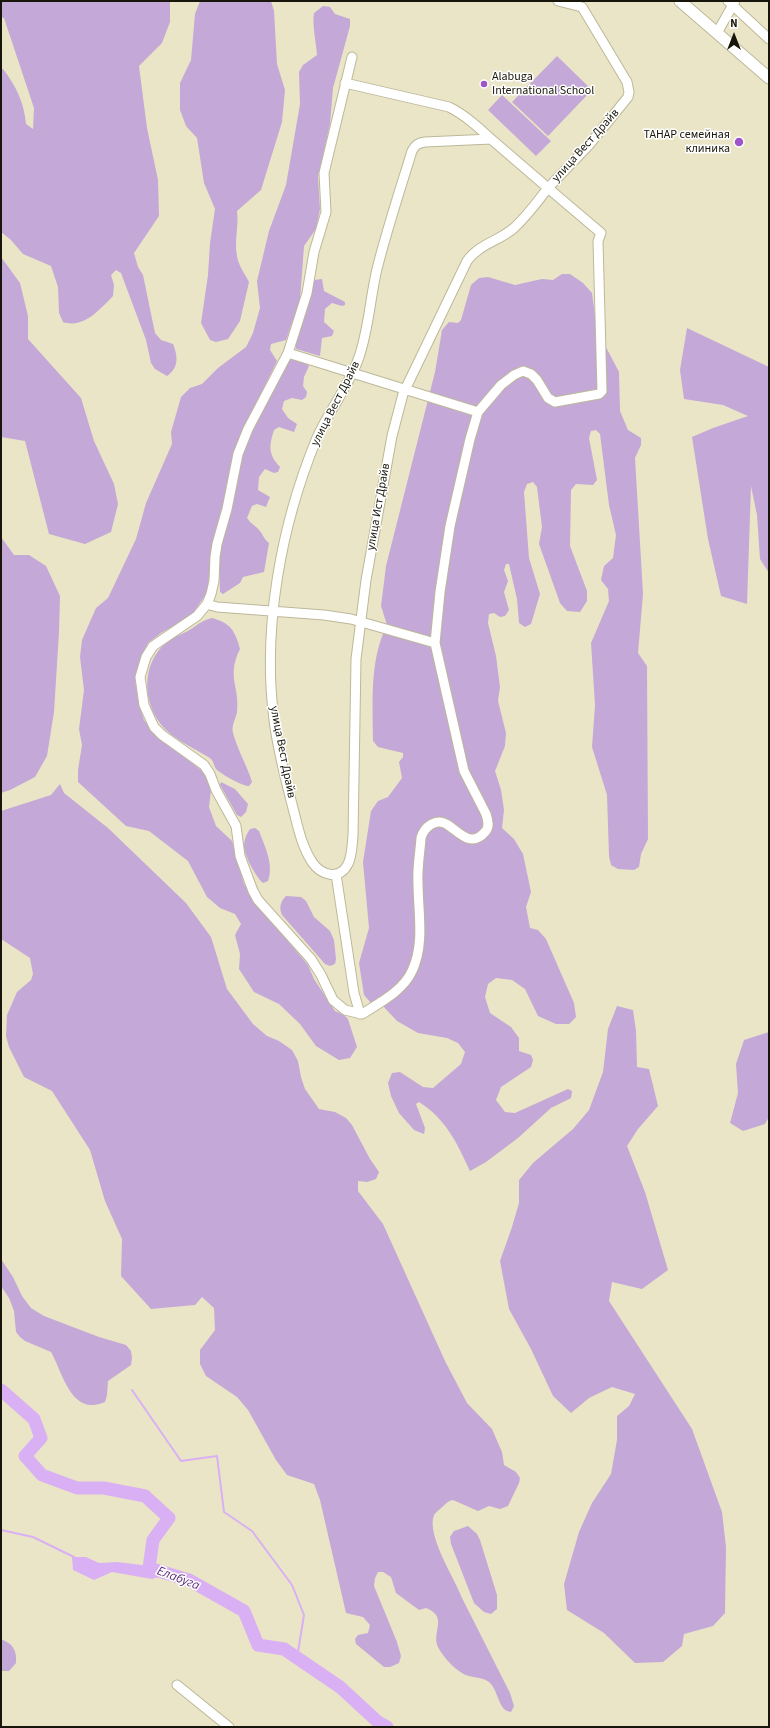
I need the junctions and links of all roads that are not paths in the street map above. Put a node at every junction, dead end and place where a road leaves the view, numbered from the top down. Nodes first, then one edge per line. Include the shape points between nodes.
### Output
1 (558, 1) edge
2 (680, 1) edge
3 (732, 2) edge
4 (584, 4) edge
5 (717, 33) junction
6 (769, 38) edge
7 (352, 57) dead end
8 (769, 78) edge
9 (345, 82) junction
10 (491, 140) junction
11 (548, 188) junction
12 (288, 353) junction
13 (353, 374) junction
14 (405, 389) junction
15 (478, 412) junction
16 (207, 604) junction
17 (273, 610) junction
18 (361, 622) junction
19 (435, 643) junction
20 (336, 874) junction
21 (360, 1014) junction
22 (177, 1685) dead end
23 (229, 1727) edge

1 - 4 street
2 - 5 main road
3 - 5 street
3 - 6 street
4 - 11 street, улица Вест Драйв via 629,92 625,102 589,145
5 - 8 main road
7 - 9 street
9 - 10 street via 449,107 459,112
9 - 12 street via 324,173 324,219 315,248 307,293
10 - 11 street, улица Вест Драйв
10 - 13 street, улица Вест Драйв via 419,143 412,151 377,267 361,351
11 - 14 street, улица Ист Драйв via 514,228 481,247 466,261
11 - 15 street via 601,233 598,241 602,390 599,394 555,402 548,398 531,374 523,372 514,375 502,385
12 - 13 street
12 - 16 street via 248,429 238,454 217,544 214,581
13 - 14 street
13 - 17 street, улица Вест Драйв via 322,427 308,464 285,541
14 - 15 street
14 - 18 street, улица Ист Драйв via 392,436
15 - 19 street via 450,526
16 - 17 street via 217,607
16 - 21 street via 190,622 163,638 146,657 140,677 148,718 162,736 208,770 236,826 240,856 258,900 311,959 339,1007
17 - 18 street via 312,613
17 - 20 street, улица Вест Драйв via 271,694 282,764 305,849 319,870 324,874
18 - 19 street
18 - 20 street, улица Ист Драйв via 355,674 353,836 347,866
19 - 21 street via 464,771 486,814 488,826 487,830 475,839 461,836 443,823 432,823 423,831 418,881 420,938 412,972 387,998
20 - 21 street via 354,993
22 - 23 street

